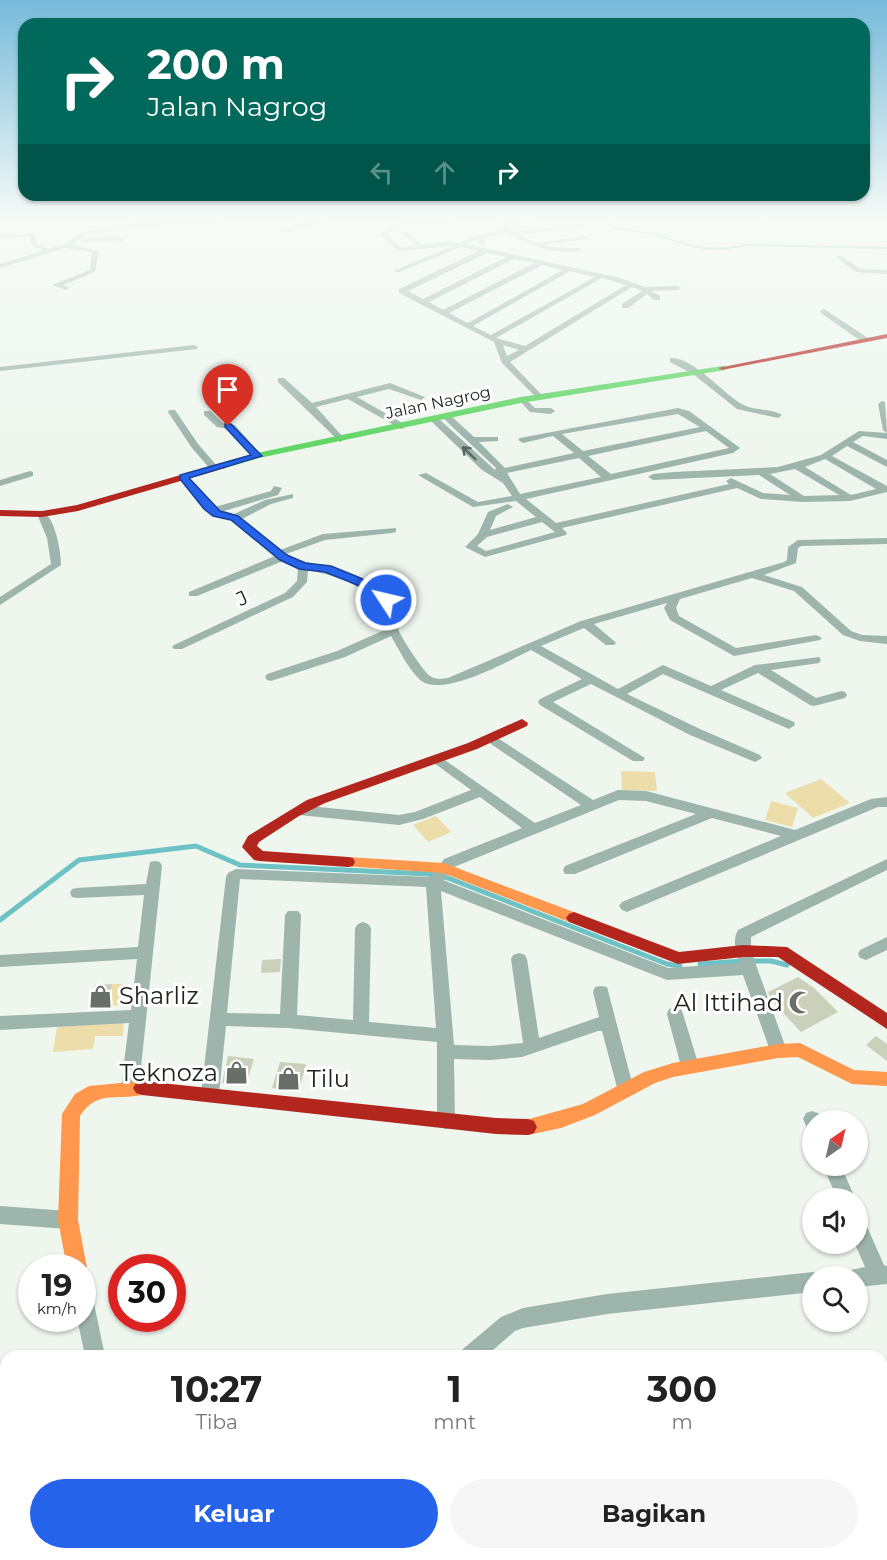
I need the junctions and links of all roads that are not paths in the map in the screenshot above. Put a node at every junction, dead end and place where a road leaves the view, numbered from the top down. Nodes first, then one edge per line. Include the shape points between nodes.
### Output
1 (409, 295) edge
2 (437, 295) edge
3 (482, 295) edge
4 (521, 295) joint
5 (566, 295) edge
6 (615, 295) edge
7 (639, 295) edge
8 (652, 295) edge
9 (532, 298) dead end
10 (657, 298) dead end
11 (542, 300) dead end
12 (423, 302) junction
13 (553, 302) junction
14 (625, 306) dead end
15 (824, 311) dead end
16 (443, 313) junction
17 (467, 326) junction
18 (887, 336) edge
19 (494, 340) junction
20 (865, 340) junction
21 (194, 347) dead end
22 (526, 349) junction
23 (673, 360) dead end
24 (505, 361) junction
25 (0, 369) edge
26 (696, 372) junction
27 (281, 380) dead end
28 (349, 396) junction
29 (421, 397) dead end
30 (539, 398) junction
31 (523, 400) junction
32 (882, 404) dead end
33 (310, 405) junction
34 (551, 411) dead end
35 (172, 412) dead end
36 (207, 413) dead end
37 (778, 416) dead end
38 (441, 418) junction
39 (401, 426) junction
40 (708, 428) junction
41 (887, 430) edge
42 (555, 434) junction
43 (887, 436) edge
44 (340, 439) junction
45 (495, 439) dead end
46 (472, 440) junction
47 (523, 440) dead end
48 (846, 442) junction
49 (579, 453) junction
50 (257, 456) junction
51 (826, 456) junction
52 (887, 464) edge
53 (797, 466) junction
54 (214, 468) junction
55 (762, 472) junction
56 (30, 474) dead end
57 (720, 474) junction
58 (423, 475) dead end
59 (504, 476) junction
60 (183, 477) junction
61 (609, 477) junction
62 (0, 483) edge
63 (737, 485) junction
64 (277, 488) dead end
65 (886, 489) edge
66 (290, 496) dead end
67 (850, 498) junction
68 (802, 499) junction
69 (522, 501) junction
70 (213, 511) junction
71 (0, 513) edge
72 (42, 514) junction
73 (235, 518) junction
74 (542, 519) junction
75 (554, 527) junction
76 (392, 530) dead end
77 (483, 535) junction
78 (887, 541) edge
79 (281, 556) junction
80 (303, 566) junction
81 (754, 575) junction
82 (193, 594) dead end
83 (675, 599) junction
84 (0, 602) edge
85 (585, 623) junction
86 (393, 631) junction
87 (816, 638) dead end
88 (887, 640) edge
89 (610, 643) dead end
90 (532, 646) junction
91 (178, 647) dead end
92 (815, 660) dead end
93 (759, 668) junction
94 (271, 677) dead end
95 (590, 680) junction
96 (711, 690) junction
97 (618, 694) junction
98 (841, 695) dead end
99 (522, 723) dead end
100 (789, 725) dead end
101 (493, 740) junction
102 (638, 758) dead end
103 (755, 758) dead end
104 (439, 760) junction
105 (481, 791) junction
106 (887, 802) edge
107 (591, 805) junction
108 (299, 810) junction
109 (711, 813) junction
110 (532, 828) junction
111 (795, 835) junction
112 (887, 864) edge
113 (155, 866) dead end
114 (444, 868) junction
115 (570, 870) dead end
116 (433, 882) junction
117 (152, 889) junction
118 (77, 893) dead end
119 (627, 906) dead end
120 (293, 915) dead end
121 (363, 928) dead end
122 (887, 943) edge
123 (743, 951) junction
124 (145, 953) junction
125 (866, 954) dead end
126 (519, 959) dead end
127 (0, 961) edge
128 (750, 968) junction
129 (601, 992) dead end
130 (675, 1014) dead end
131 (137, 1016) junction
132 (217, 1019) junction
133 (288, 1022) junction
134 (887, 1022) edge
135 (0, 1023) edge
136 (608, 1023) junction
137 (361, 1029) junction
138 (445, 1044) junction
139 (532, 1048) junction
140 (778, 1052) junction
141 (690, 1066) junction
142 (887, 1079) edge
143 (130, 1087) junction
144 (625, 1090) junction
145 (210, 1094) junction
146 (446, 1121) junction
147 (0, 1215) edge
148 (68, 1220) junction
149 (74, 1254) edge
150 (867, 1254) edge
151 (874, 1276) edge
152 (802, 1283) edge
153 (90, 1332) edge
154 (94, 1350) edge
155 (477, 1350) edge

1 - 12 street
2 - 12 street
3 - 16 street
4 - 9 street
4 - 17 street
5 - 13 street
6 - 22 street
7 - 14 street
8 - 10 street
11 - 13 street
12 - 16 street
13 - 19 street
15 - 20 street
16 - 17 street
17 - 19 street
18 - 20 street, Jalan Nagrog
19 - 22 street
19 - 24 street
20 - 26 street, Jalan Nagrog
21 - 25 street
22 - 24 street
23 - 26 street
24 - 30 street
26 - 30 street, Jalan Nagrog
26 - 37 street via 741,407
27 - 33 street
28 - 29 street via 390,386
28 - 33 street
28 - 39 street
30 - 31 street, Jalan Nagrog
31 - 34 street via 533,410
31 - 38 street, Jalan Nagrog
32 - 41 street
33 - 44 street
35 - 54 street
36 - 50 street via 219,424 232,427
38 - 39 street, Jalan Nagrog
38 - 46 street
59 -> 38 street via 493,473
39 - 44 street, Jalan Nagrog
40 - 42 street via 686,412 678,411
40 - 49 street
40 - 61 street via 735,449
42 - 47 street
42 - 49 street
43 - 48 street via 863,432
44 - 50 street, Jalan Nagrog
45 - 46 street
46 - 59 street
48 - 51 street
48 - 52 street
49 - 59 street
49 - 61 street
50 - 54 street, Jalan Nagrog
51 - 53 street
51 - 65 street
53 - 55 street
53 - 67 street
54 - 60 street, Jalan Nagrog
55 - 57 street
55 - 68 street
56 - 62 street
57 - 63 street
57 - 69 street via 669,474
58 - 69 street via 477,505
59 - 69 street
60 - 70 street
60 - 72 street, Jalan Nagrog via 78,508
61 - 69 street
63 - 68 street via 761,496
63 - 75 street
64 - 70 street via 274,493
65 - 67 street
66 - 73 street
67 - 68 street
69 - 74 street
69 - 77 street via 496,510
70 - 73 street
71 - 72 street, Jalan Nagrog
72 - 84 street via 51,531 56,565
73 - 79 street
74 - 75 street
74 - 77 street
75 - 77 street via 561,534 485,554 470,547
76 - 79 street via 323,537
78 - 81 street via 798,543 792,549 790,562
79 - 80 street
79 - 82 street
80 - 86 street via 327,569 371,587 389,604
80 - 91 street, J via 302,582 289,595
81 - 83 street
81 - 88 street via 798,589 847,633
83 - 85 street
83 - 87 street via 670,608 674,618 734,652
85 - 89 street
85 - 90 street
86 - 90 street via 424,678 437,683 451,681
86 - 94 street
90 - 95 street
92 - 93 street
93 - 96 street
93 - 98 street via 814,702
95 - 97 street
95 - 102 street via 544,702
96 - 97 street via 663,669
96 - 100 street
97 - 103 street
99 - 101 street
101 - 104 street
101 - 107 street
104 - 105 street
104 - 108 street via 335,793
105 - 108 street via 399,820
105 - 110 street
106 - 111 street via 876,802
107 - 109 street via 618,795 646,796
107 - 110 street
108 - 114 street via 253,839 249,847 259,856
109 - 111 street
109 - 115 street
110 - 114 street
111 - 119 street
112 - 123 street via 750,928 743,934
113 - 117 street
114 - 116 street
114 - 123 street via 678,958
116 - 128 street via 666,974
116 - 132 street via 236,874
116 - 138 street
117 - 118 street
117 - 124 street
120 - 133 street
121 - 137 street
122 - 125 street
123 - 128 street
123 - 134 street via 770,949 787,954
124 - 127 street
124 - 131 street
126 - 139 street
128 - 140 street
129 - 136 street
130 - 141 street
131 - 135 street
131 - 143 street
132 - 133 street
132 - 145 street
133 - 137 street
136 - 139 street via 576,1029
136 - 144 street
137 - 138 street
138 - 139 street via 487,1054
138 - 146 street
140 - 141 street
140 - 142 street via 800,1050 852,1077
141 - 144 street via 650,1077
143 - 145 street
143 - 148 street via 92,1090 73,1107
144 - 146 street via 589,1110 527,1127
145 - 146 street
147 - 148 street
148 - 149 street
150 - 151 street
152 - 155 street via 607,1304 523,1318 508,1324
153 - 154 street

